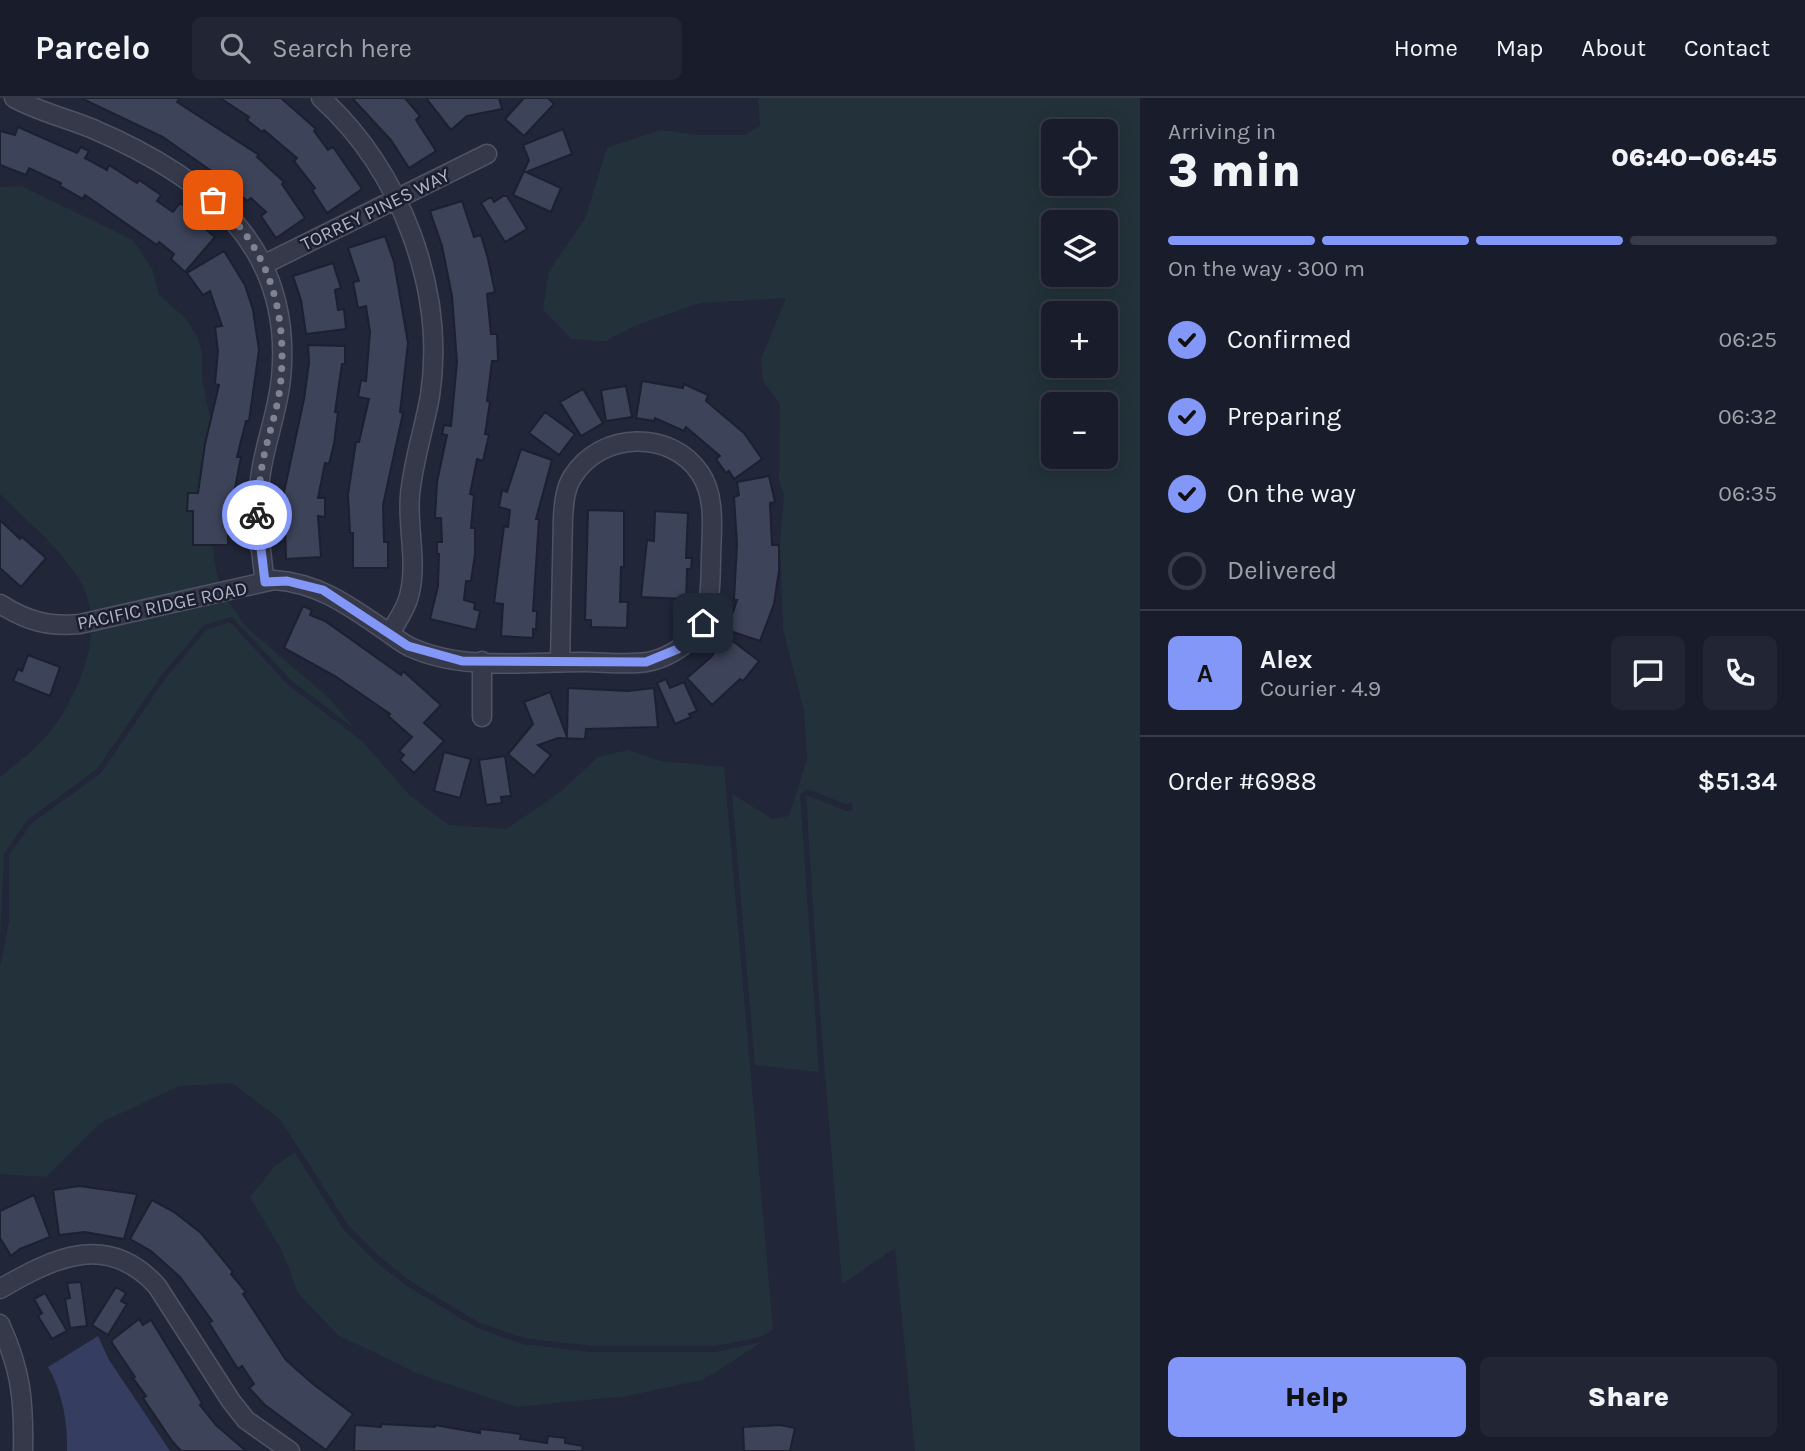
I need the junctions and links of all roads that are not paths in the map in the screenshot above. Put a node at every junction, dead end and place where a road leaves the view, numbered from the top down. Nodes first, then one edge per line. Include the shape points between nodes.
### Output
1 (14, 98) edge
2 (321, 98) edge
3 (487, 154) dead end
4 (396, 199) junction
5 (263, 265) junction
6 (265, 582) junction
7 (2, 609) edge
8 (390, 633) junction
9 (482, 661) junction
10 (560, 662) junction
11 (482, 717) dead end
12 (0, 1289) edge
13 (0, 1324) edge
14 (23, 1451) edge
15 (290, 1451) edge

1 - 5 street via 128,146 167,169 231,215
2 - 4 street via 381,170
3 - 4 street, TORREY PINES WAY
4 - 5 street, TORREY PINES WAY
4 - 8 street via 426,289 432,363 410,496 413,575 409,597
5 - 6 street via 283,337 281,380 261,472 257,517
6 - 7 street, PACIFIC RIDGE ROAD via 67,625 35,622
6 - 8 street, PACIFIC RIDGE ROAD via 287,581 323,590
8 - 9 street, PACIFIC RIDGE ROAD via 426,653
9 - 10 street, PACIFIC RIDGE ROAD
9 - 11 street
10 - 10 street, PACIFIC RIDGE ROAD via 563,517 572,476 584,462 615,443 654,443 670,449 699,473 712,510 710,600 703,623 678,649 646,662
12 - 15 street via 44,1264 69,1257 100,1254 122,1260 157,1286 246,1420
13 - 14 street via 21,1383

